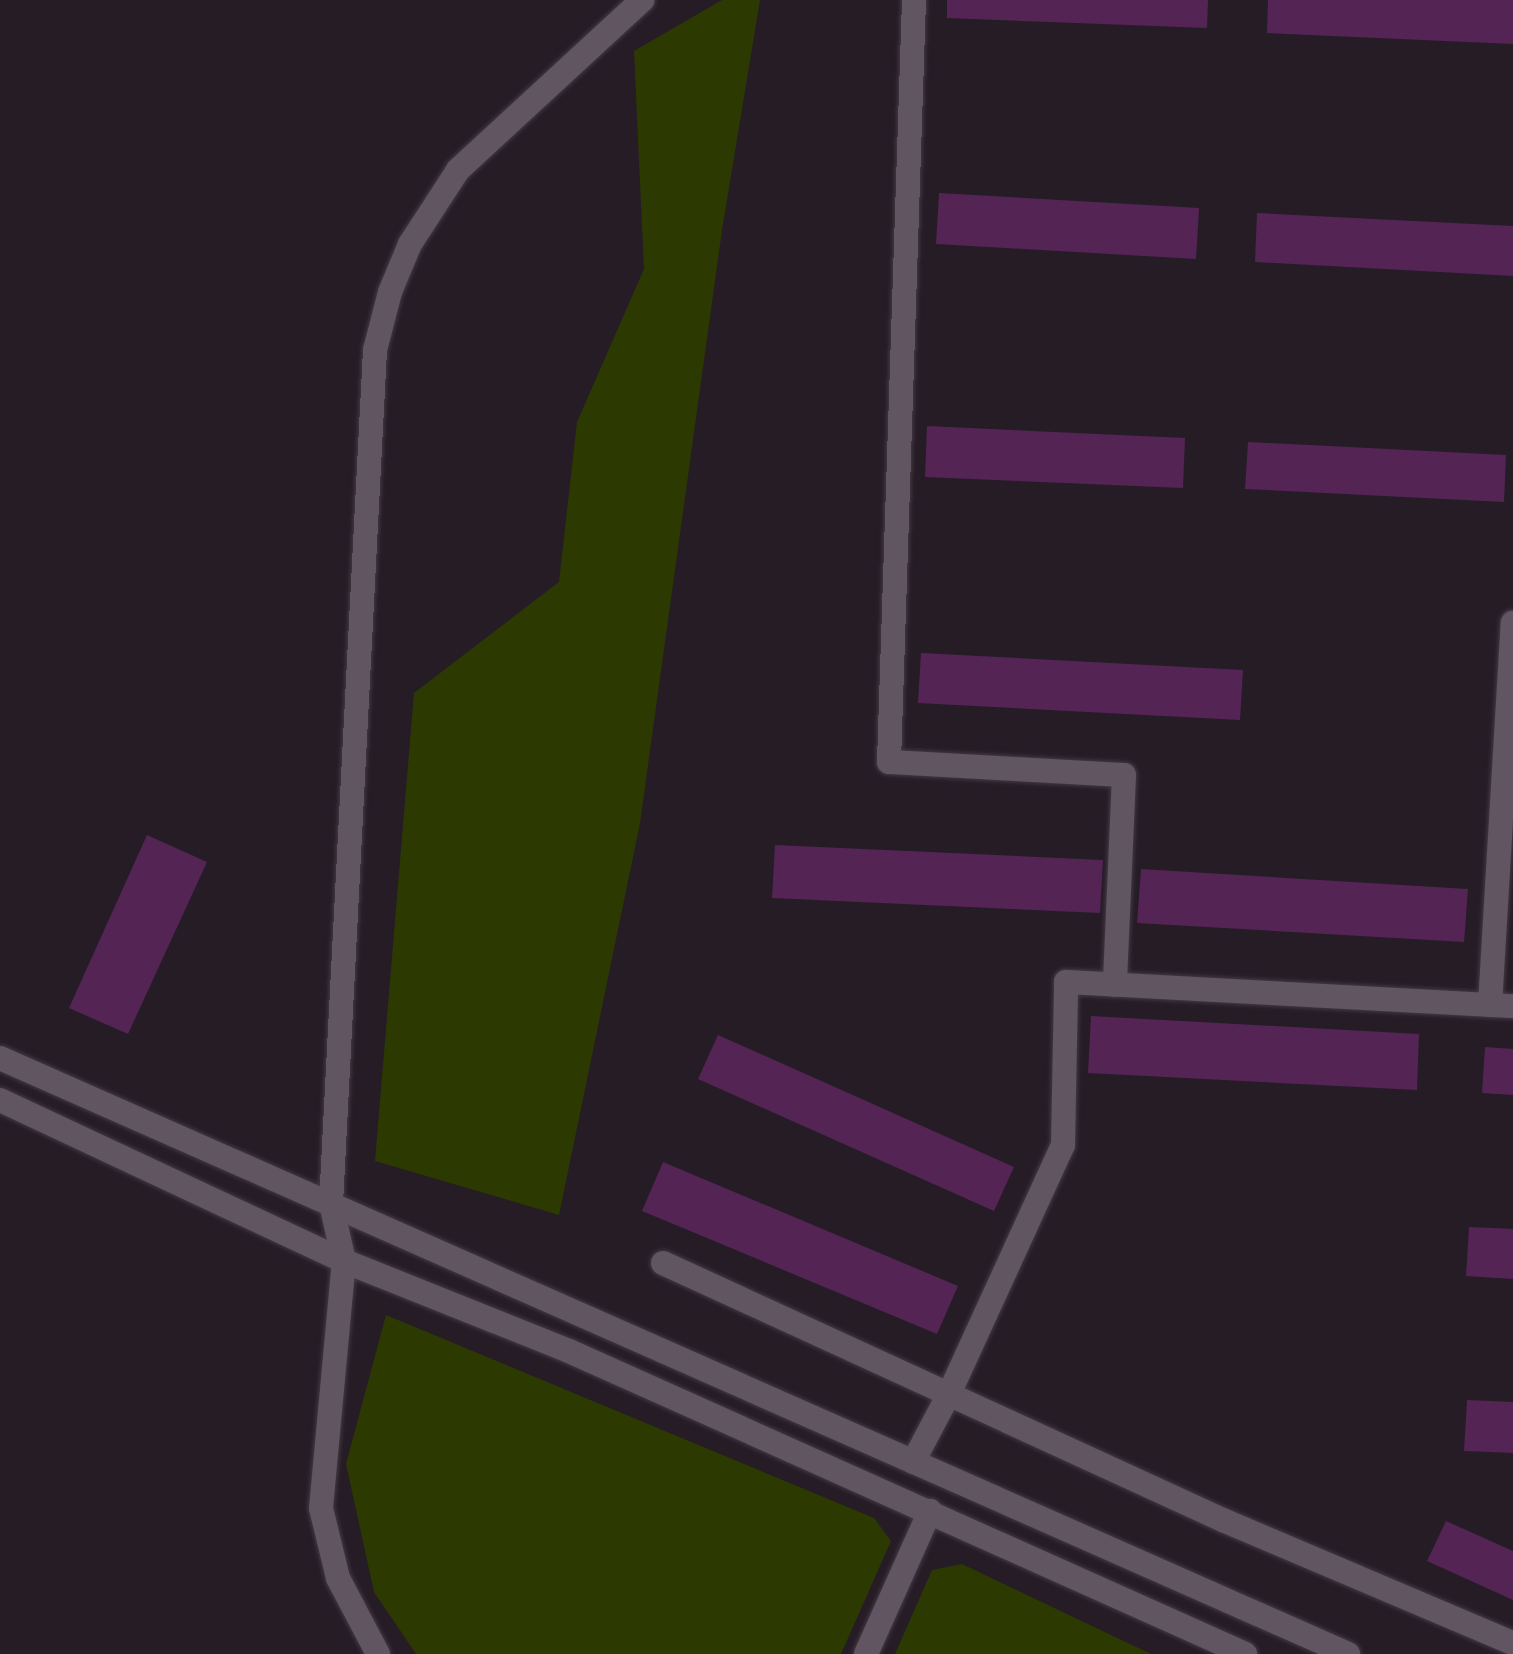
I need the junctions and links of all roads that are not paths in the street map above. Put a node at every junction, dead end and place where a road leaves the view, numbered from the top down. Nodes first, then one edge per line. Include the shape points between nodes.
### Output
1 (642, 0) edge
2 (914, 0) edge
3 (1513, 623) edge
4 (1115, 985) junction
5 (1502, 1005) edge
6 (0, 1058) edge
7 (0, 1100) edge
8 (331, 1204) junction
9 (344, 1261) junction
10 (663, 1263) dead end
11 (949, 1394) junction
12 (913, 1462) junction
13 (930, 1511) junction
14 (1513, 1643) edge
15 (378, 1654) edge
16 (866, 1654) edge
17 (1245, 1654) edge
18 (1348, 1654) edge

1 - 8 street via 458,170 410,244 375,350
2 - 4 street via 889,762 1124,775
3 - 5 street
4 - 5 street
4 - 11 street via 1066,982 1063,1145
6 - 8 street
7 - 9 street
8 - 9 street
8 - 12 street
9 - 13 street via 569,1351
9 - 15 street via 321,1508 338,1578
10 - 11 street
11 - 12 street
11 - 14 street via 1225,1521
12 - 18 street
13 - 16 street
13 - 17 street

